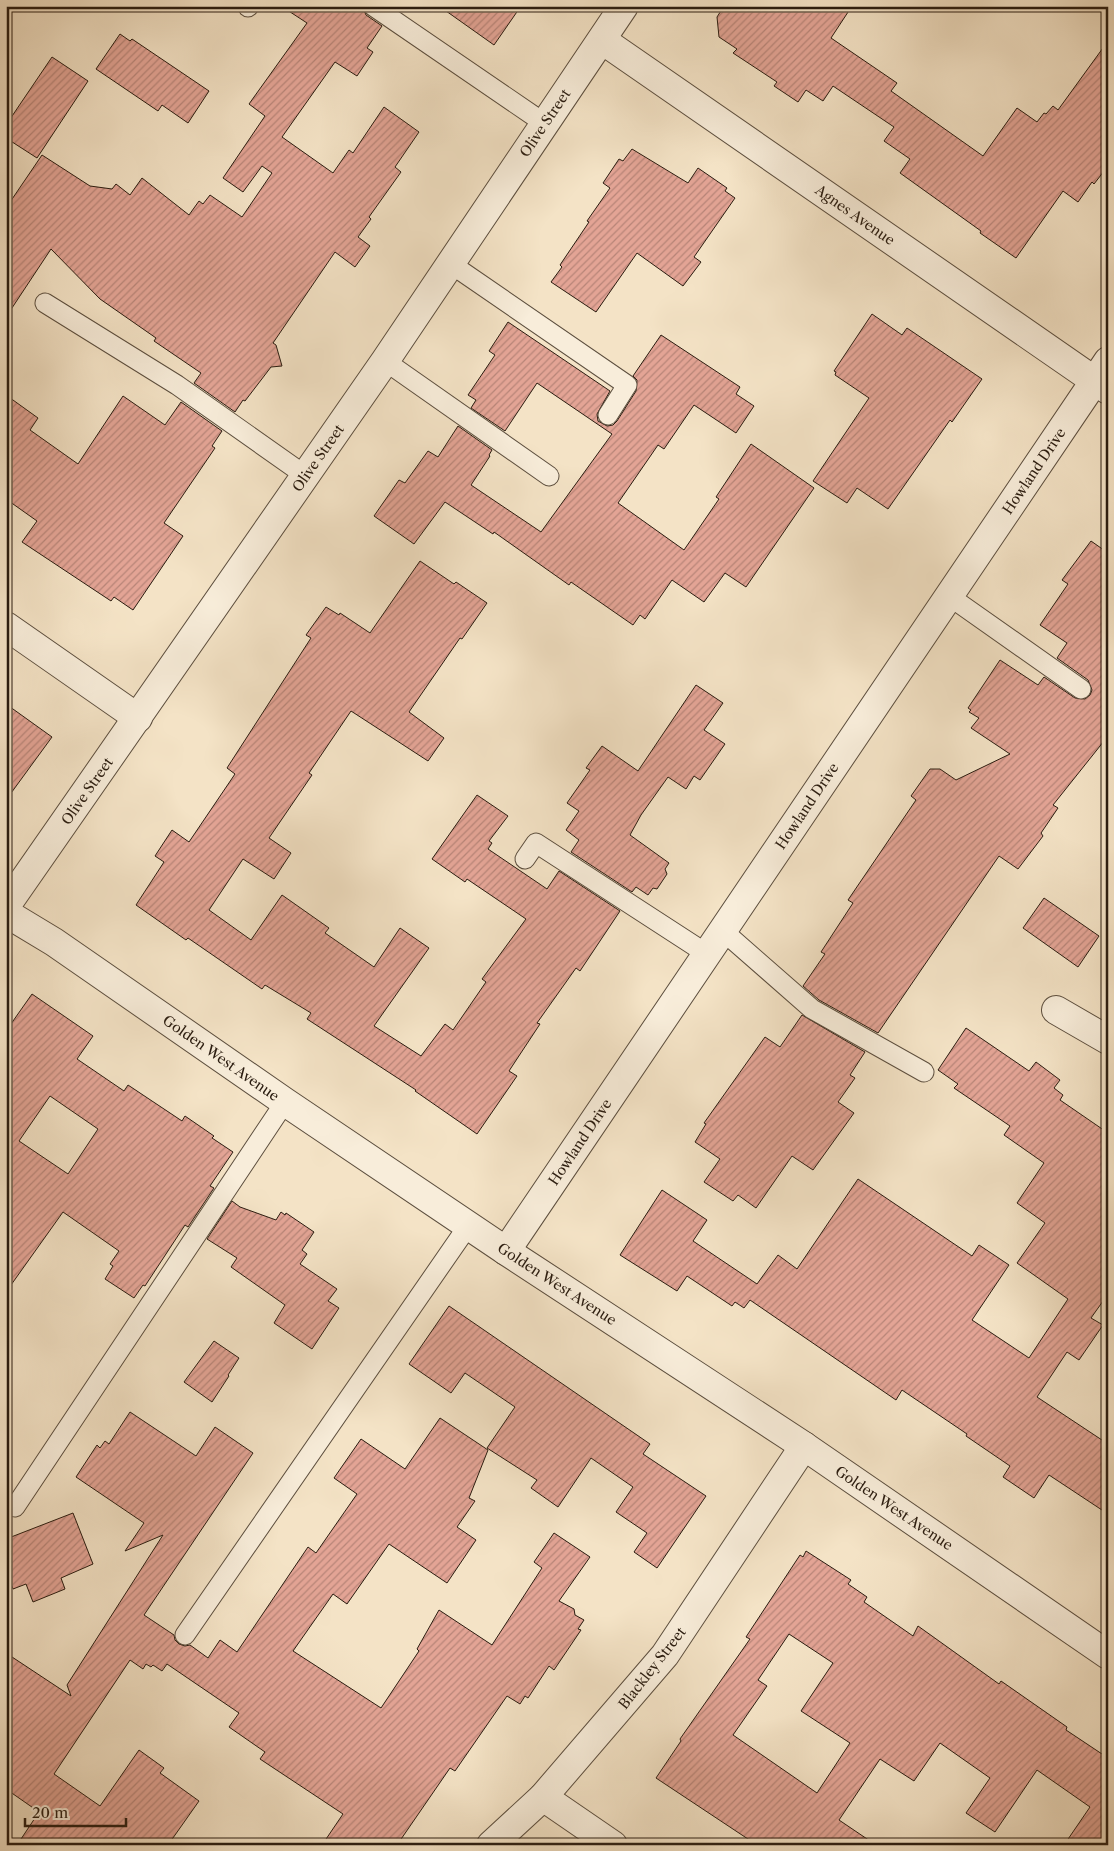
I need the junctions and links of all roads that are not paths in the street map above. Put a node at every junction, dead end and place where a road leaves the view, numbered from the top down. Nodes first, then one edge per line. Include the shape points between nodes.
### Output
1 (372, 6) edge
2 (624, 6) edge
3 (602, 40) junction
4 (544, 123) junction
5 (451, 264) junction
6 (45, 302) dead end
7 (385, 361) junction
8 (1103, 377) edge
9 (608, 415) dead end
10 (306, 476) junction
11 (549, 476) dead end
12 (949, 596) junction
13 (6, 626) edge
14 (1081, 689) dead end
15 (138, 718) junction
16 (525, 860) dead end
17 (6, 906) edge
18 (6, 914) edge
19 (723, 931) junction
20 (707, 954) junction
21 (1056, 1010) dead end
22 (1108, 1040) edge
23 (924, 1072) dead end
24 (285, 1102) junction
25 (468, 1226) junction
26 (506, 1251) junction
27 (804, 1446) junction
28 (15, 1507) dead end
29 (185, 1635) dead end
30 (1108, 1654) edge
31 (543, 1797) junction
32 (491, 1845) edge
33 (613, 1845) edge

1 - 4 lane
2 - 3 street, Olive Street
3 - 4 street, Olive Street
3 - 8 street, Agnes Avenue
4 - 5 street, Olive Street
5 - 7 street, Olive Street
5 - 9 lane via 627,385
6 - 10 lane via 178,385
7 - 10 street, Olive Street
7 - 11 lane
8 - 12 street, Howland Drive
10 - 15 street, Olive Street
12 - 14 lane
12 - 19 street, Howland Drive
13 - 15 street
15 - 17 street, Olive Street
16 - 20 lane via 536,843
18 - 24 street, Golden West Avenue via 54,942
19 - 20 street, Howland Drive
19 - 23 lane via 812,1008
20 - 26 street, Howland Drive
21 - 22 street
24 - 25 street, Golden West Avenue
24 - 28 lane
25 - 26 street, Golden West Avenue
25 - 29 lane
26 - 27 street, Golden West Avenue
27 - 30 street, Golden West Avenue
27 - 31 street, Blackley Street via 665,1655
31 - 32 street, Blackley Street
31 - 33 street

